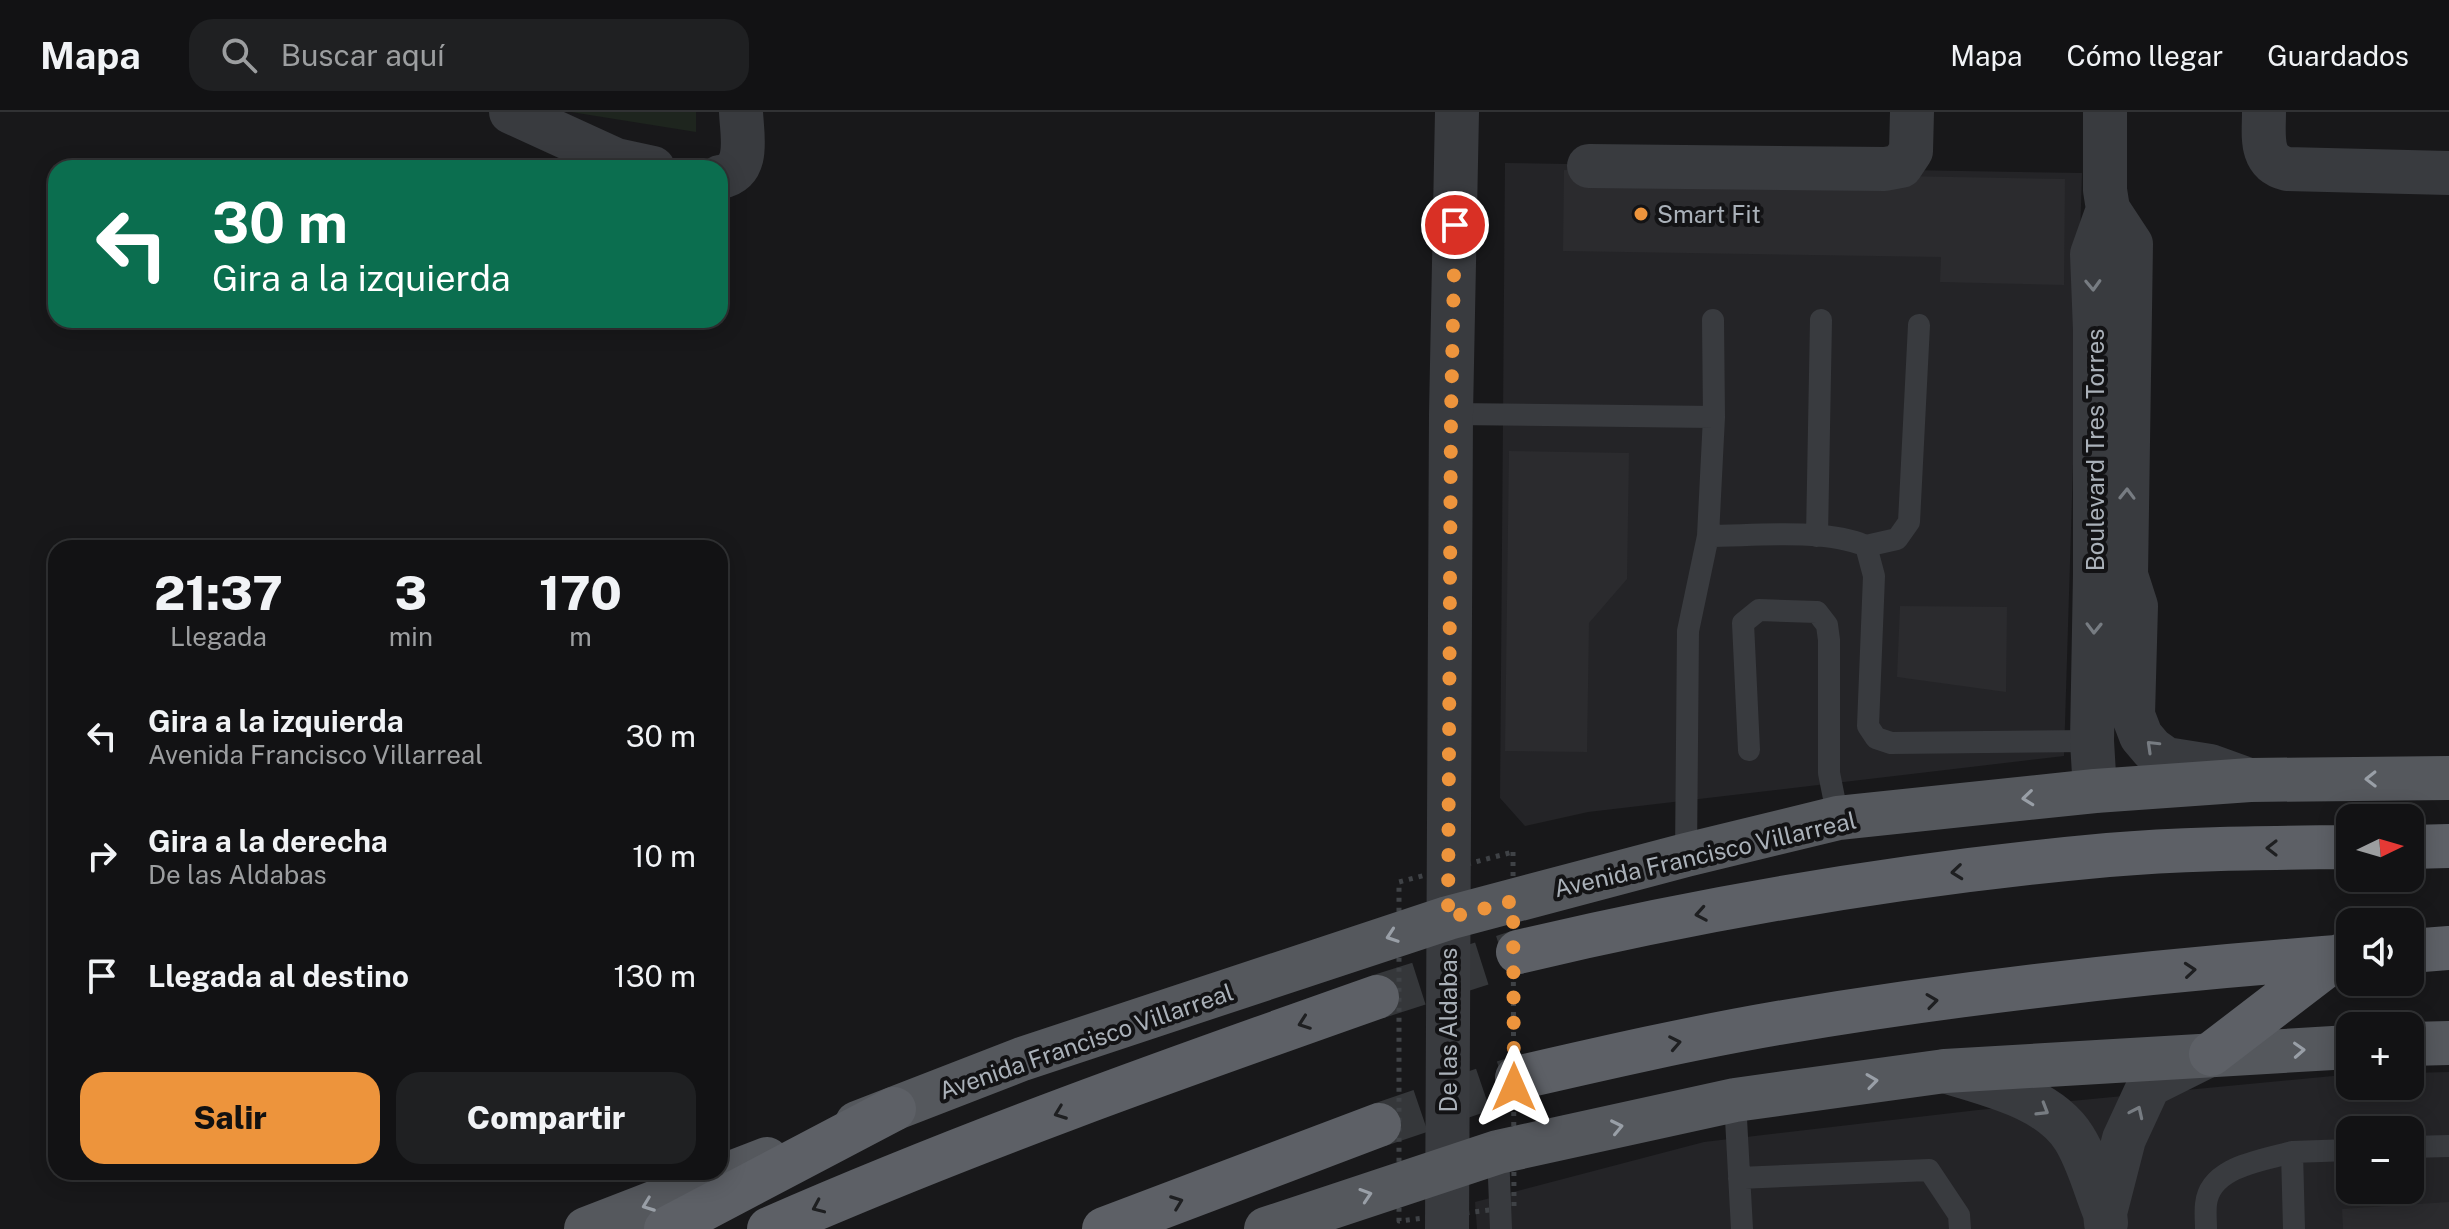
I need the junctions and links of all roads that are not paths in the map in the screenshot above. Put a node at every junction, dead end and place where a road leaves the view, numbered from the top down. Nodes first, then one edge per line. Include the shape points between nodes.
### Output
1 (511, 112) edge
2 (741, 112) edge
3 (1457, 112) edge
4 (1912, 112) edge
5 (2105, 112) edge
6 (2264, 112) edge
7 (616, 160) edge
8 (1589, 166) dead end
9 (2449, 173) edge
10 (728, 176) edge
11 (1713, 320) dead end
12 (1821, 320) dead end
13 (1919, 325) dead end
14 (1451, 414) junction
15 (1714, 417) junction
16 (1708, 536) junction
17 (1817, 536) junction
18 (1866, 546) junction
19 (2111, 575) junction
20 (2092, 741) junction
21 (1749, 750) dead end
22 (2449, 778) edge
23 (2250, 780) junction
24 (2095, 791) junction
25 (1838, 818) junction
26 (2449, 846) edge
27 (2336, 847) edge
28 (2424, 847) edge
29 (1686, 855) junction
30 (1448, 918) junction
31 (2449, 948) edge
32 (2424, 950) edge
33 (1518, 952) tunnel mouth
34 (2336, 957) edge
35 (2336, 962) edge
36 (1377, 997) tunnel mouth
37 (2449, 1043) edge
38 (2424, 1044) edge
39 (2336, 1048) edge
40 (2211, 1054) junction
41 (1945, 1071) junction
42 (1517, 1078) tunnel mouth
43 (1735, 1100) junction
44 (894, 1109) junction
45 (1379, 1125) tunnel mouth
46 (2449, 1146) edge
47 (2424, 1147) edge
48 (1506, 1150) junction
49 (2336, 1150) edge
50 (2292, 1152) junction
51 (1448, 1168) junction
52 (728, 1174) edge
53 (1739, 1178) junction
54 (712, 1180) edge
55 (2106, 1221) edge
56 (1290, 1226) edge
57 (586, 1229) edge
58 (666, 1229) edge
59 (769, 1229) edge
60 (1104, 1229) edge
61 (1447, 1229) edge
62 (1501, 1229) edge
63 (1742, 1229) edge
64 (1960, 1229) edge
65 (2206, 1229) edge
66 (2294, 1229) edge

1 - 7 street
2 - 10 street via 743,152
3 - 14 street, De las Aldabas
4 - 8 street via 1911,151 1901,166 1885,169
5 - 19 street, Boulevard Tres Torres via 2108,209 2092,254
6 - 9 street via 2264,140 2275,166
11 - 15 lane
12 - 17 lane
13 - 18 lane via 1909,522 1897,539
14 - 15 lane
14 - 30 street, De las Aldabas
15 - 16 lane
16 - 17 lane
16 - 29 lane via 1688,631
17 - 18 lane
18 - 20 lane via 1874,576 1868,726 1876,738 1891,743
19 -> 20 street, Boulevard Tres Torres
23 -> 19 street via 2166,759 2141,736 2133,715 2136,606
20 - 24 street, Boulevard Tres Torres
21 - 25 lane via 1743,623 1759,610 1817,612 1827,625 1829,640 1829,773
22 -> 23 main road, Avenida Francisco Villarreal
23 - 24 main road, Avenida Francisco Villarreal
24 -> 25 main road, Avenida Francisco Villarreal
25 - 29 main road, Avenida Francisco Villarreal
26 - 28 highway
27 -> 33 highway via 2110,855 1935,875 1820,891
29 - 30 main road, Avenida Francisco Villarreal
30 -> 44 main road, Avenida Francisco Villarreal via 1022,1059
30 - 51 street, De las Aldabas
31 - 32 highway
42 -> 34 highway via 1780,1023 2054,983
35 - 40 highway
36 -> 59 highway via 1149,1079
37 - 38 main road
40 -> 39 main road
40 - 41 main road
55 -> 40 street via 2124,1139 2149,1085
43 -> 41 main road
41 -> 55 street via 2015,1094 2051,1113 2074,1137
48 -> 43 main road
43 - 53 lane
44 -> 52 main road, Avenida Francisco Villarreal
44 - 58 highway
60 -> 45 highway
46 - 47 lane
48 - 51 main road
48 - 62 lane
49 - 50 lane
50 - 65 lane via 2231,1170 2216,1180 2205,1202
50 - 66 lane
56 -> 51 main road via 1399,1202
51 - 61 street, De las Aldabas
53 - 63 lane
53 - 64 lane via 1929,1170 1959,1215
54 -> 57 main road, Avenida Francisco Villarreal

